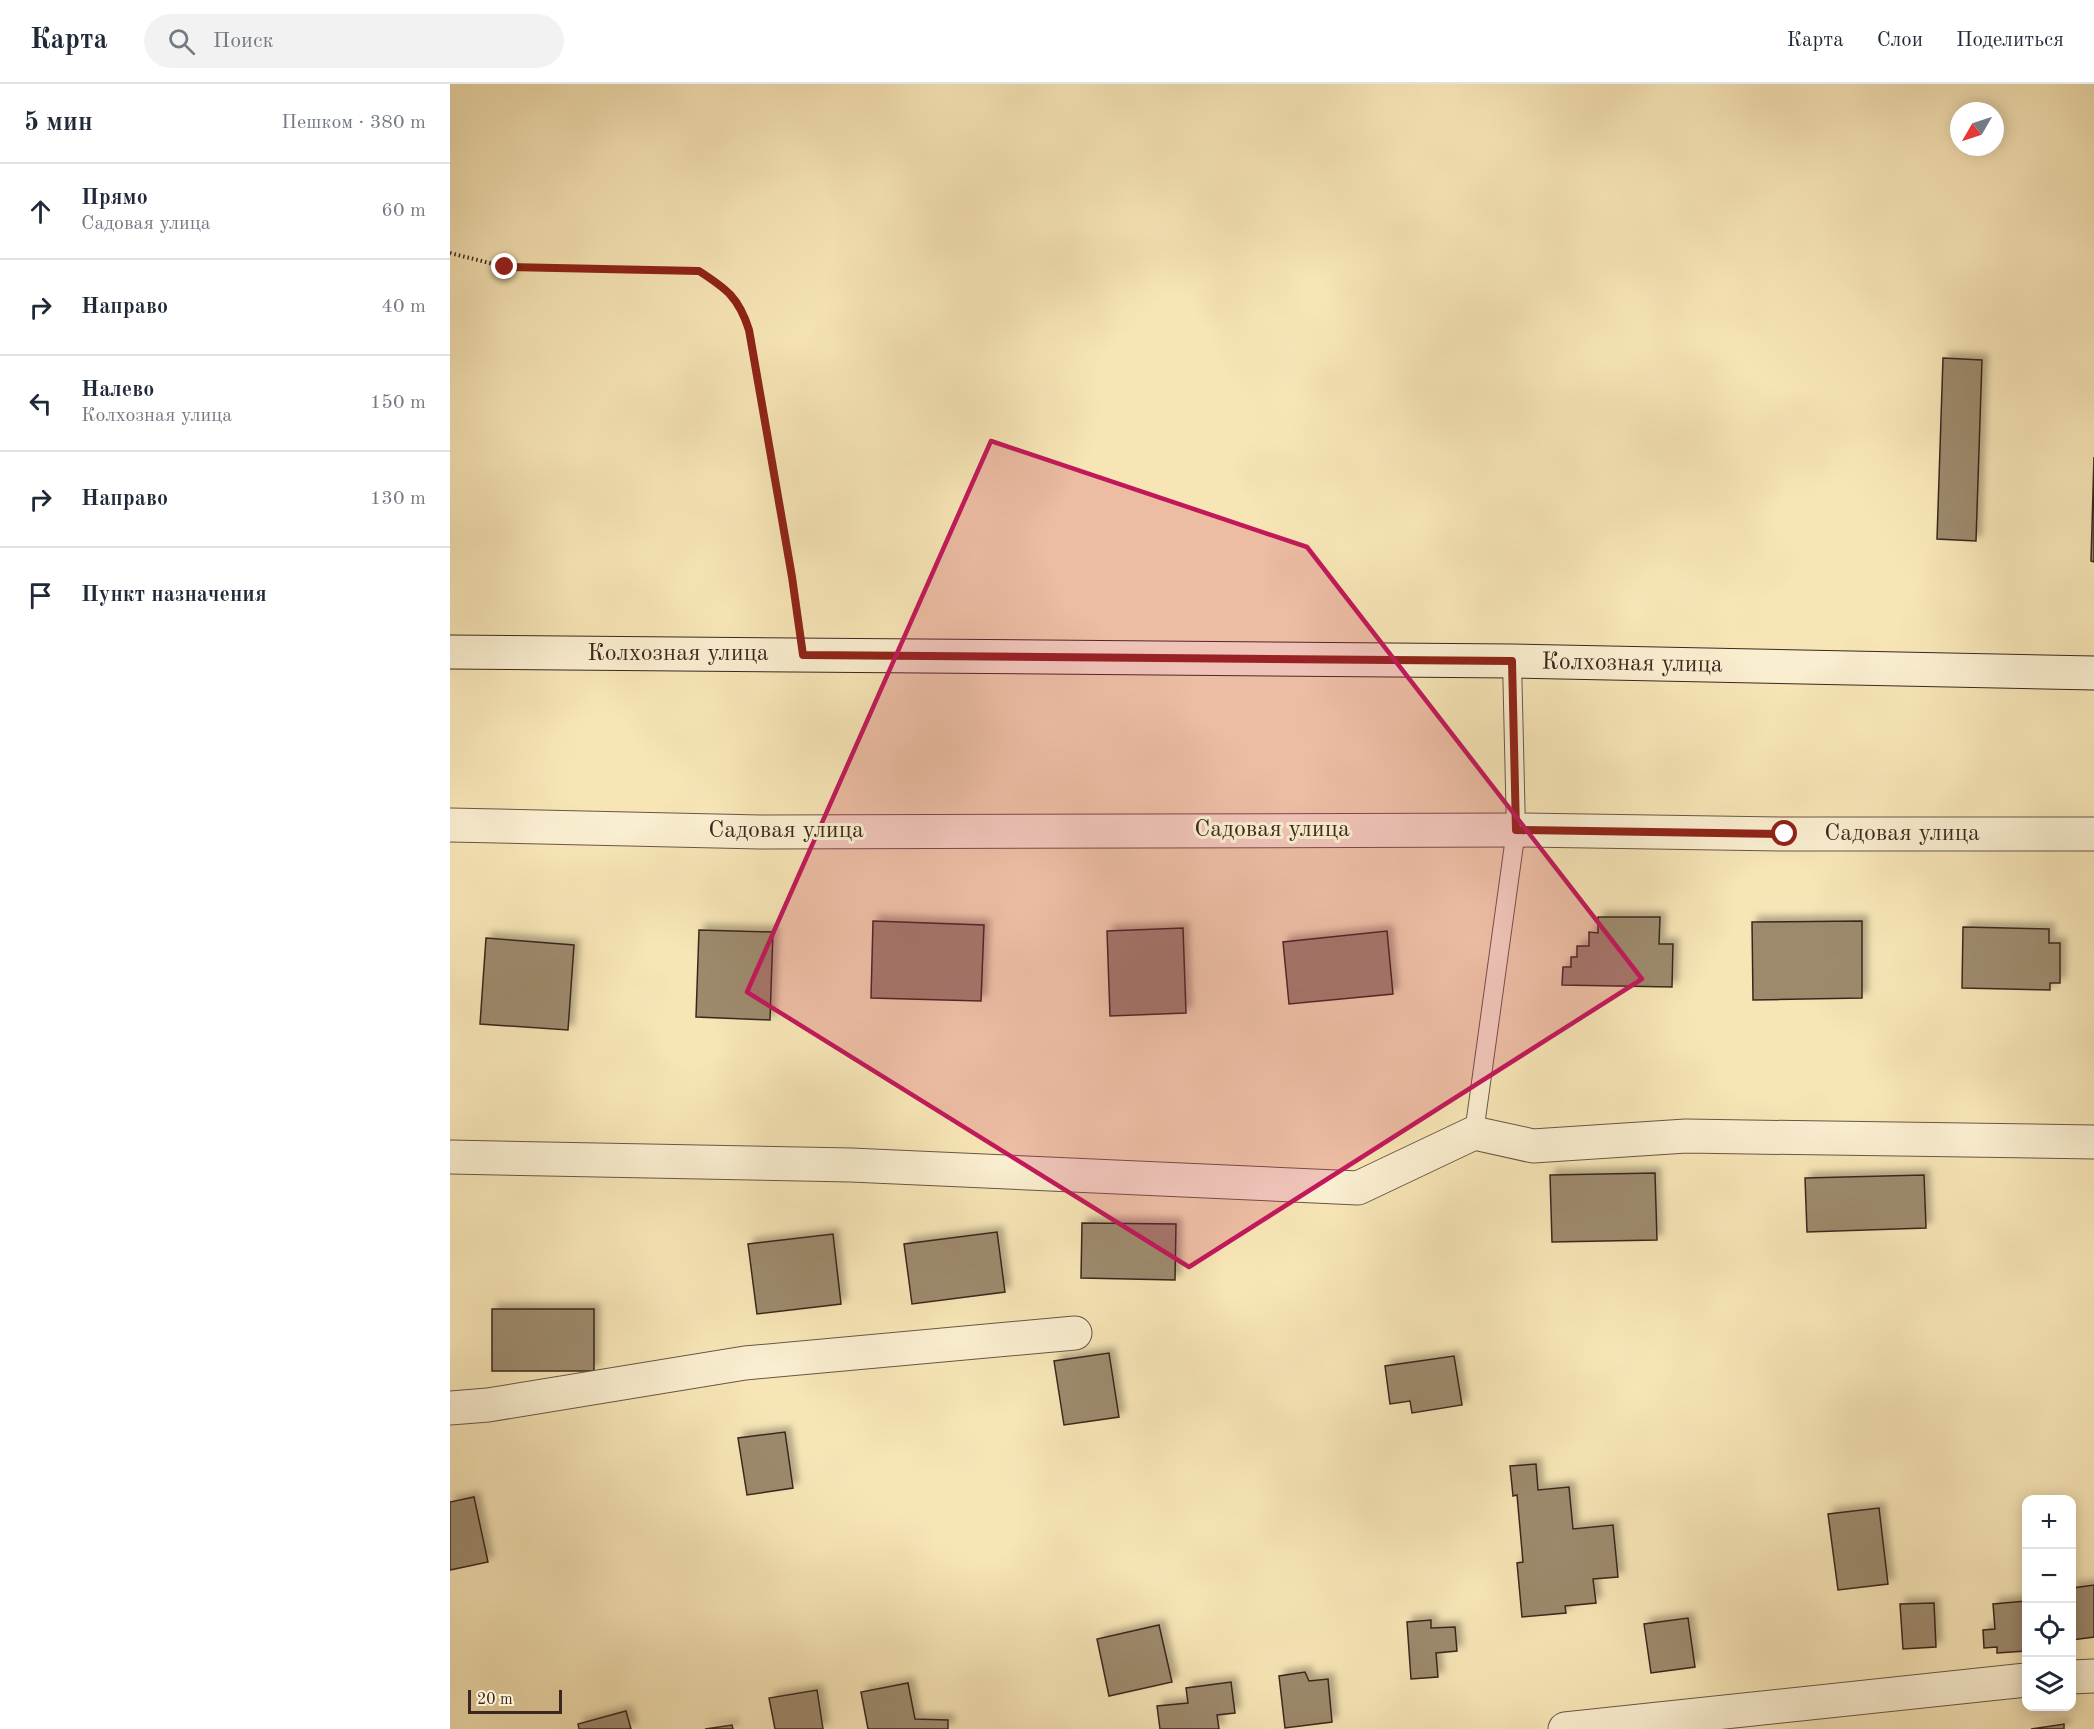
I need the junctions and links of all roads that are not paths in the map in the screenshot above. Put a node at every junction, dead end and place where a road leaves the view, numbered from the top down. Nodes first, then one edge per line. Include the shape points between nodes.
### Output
1 (450, 652) edge
2 (1512, 661) junction
3 (2094, 673) edge
4 (450, 825) edge
5 (1516, 830) junction
6 (2094, 834) edge
7 (1474, 1133) junction
8 (2094, 1142) edge
9 (450, 1157) edge
10 (1075, 1333) dead end
11 (450, 1408) edge
12 (2094, 1676) edge
13 (2076, 1677) edge
14 (2022, 1680) edge
15 (1565, 1729) edge

1 - 2 street, Колхозная улица
2 - 3 street, Колхозная улица
2 - 5 lane
4 - 5 street, Садовая улица via 760,832
5 - 6 street, Садовая улица
5 - 7 lane
7 - 8 street via 1533,1146 1686,1136
7 - 9 street via 1358,1188 851,1165
10 - 11 street via 745,1363
12 - 13 street
14 - 15 street

